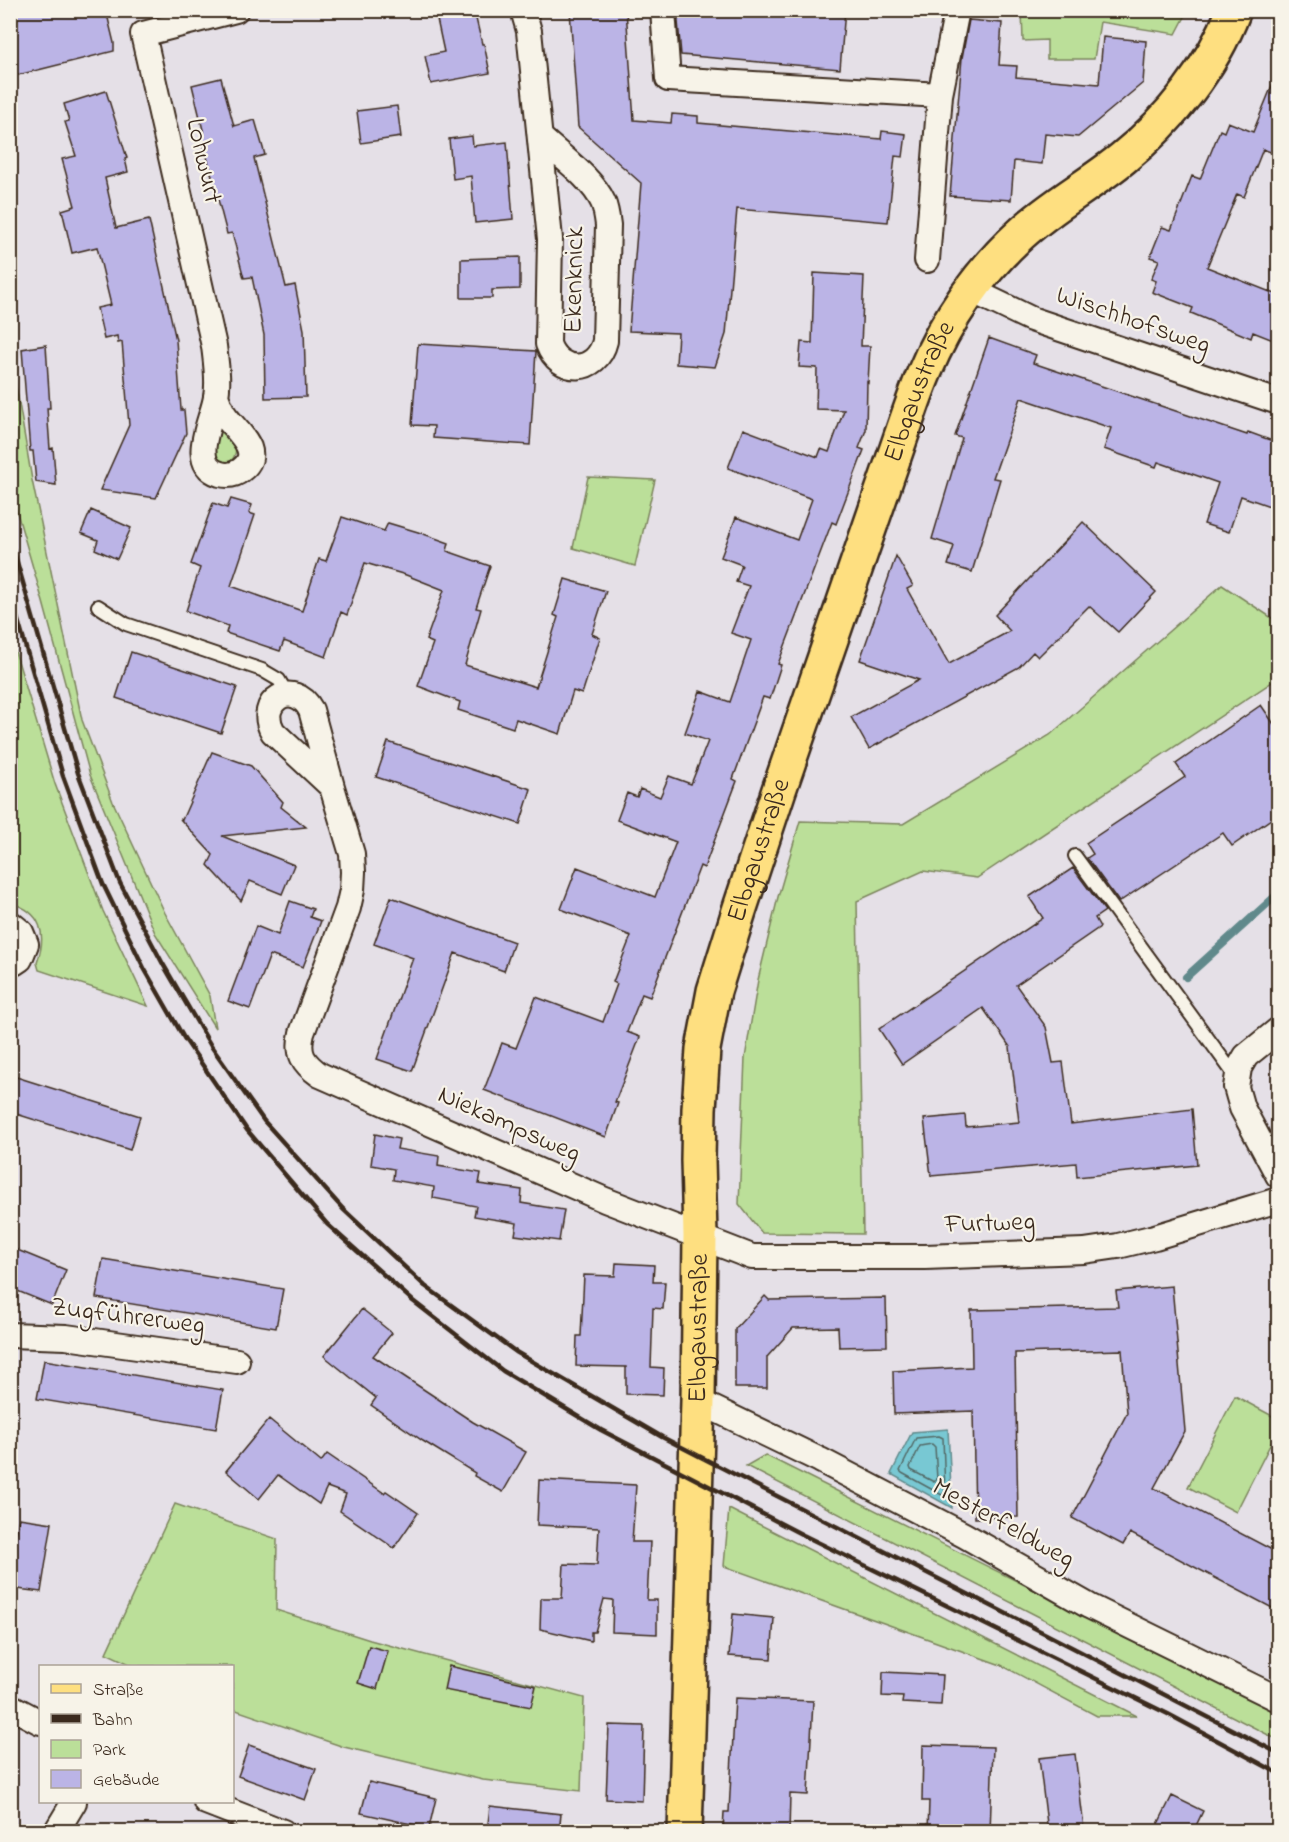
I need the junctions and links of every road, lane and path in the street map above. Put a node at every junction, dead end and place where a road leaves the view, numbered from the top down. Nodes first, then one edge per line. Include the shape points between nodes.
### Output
1 (236, 10) edge
2 (523, 10) edge
3 (663, 10) edge
4 (957, 10) edge
5 (1234, 10) edge
6 (940, 95) junction
7 (541, 138) junction
8 (927, 260) dead end
9 (971, 290) junction
10 (216, 396) dead end
11 (1278, 402) edge
12 (98, 606) dead end
13 (287, 694) junction
14 (332, 787) junction
15 (1075, 856) dead end
16 (10, 923) edge
17 (10, 963) edge
18 (1278, 1030) edge
19 (1236, 1077) junction
20 (1278, 1175) edge
21 (1278, 1200) edge
22 (700, 1236) junction
23 (10, 1335) edge
24 (237, 1361) dead end
25 (698, 1401) junction
26 (1278, 1699) edge
27 (10, 1706) edge
28 (39, 1721) edge
29 (73, 1803) edge
30 (209, 1803) edge
31 (56, 1832) edge
32 (283, 1832) edge
33 (685, 1832) edge

1 - 10 street, Lohwurt via 143,34 214,346
2 - 7 street, Ekenknick
3 - 6 street via 668,79
4 - 6 street
5 - 9 main road, Elbgaustraße via 1206,66 1165,119 1123,158 1021,234
6 - 8 street
7 - 7 street, Ekenknick via 550,238 548,344 557,360 578,367 599,356 605,341 607,218 596,191
9 - 11 street, Wischhofsweg via 1031,319
9 - 22 main road, Elbgaustraße via 925,371 714,991 699,1110
12 - 13 lane via 126,624 262,670 279,680
13 - 14 street via 308,703
13 - 14 street via 274,700 269,709 269,725
14 - 22 street, Niekampsweg via 352,854 352,890 299,1045 309,1067 345,1087 605,1200
15 - 19 lane
16 - 17 street via 21,932 26,944 20,959
18 - 19 street via 1246,1056
19 - 20 street via 1237,1098
21 - 22 street, Furtweg via 1155,1237 1084,1251 925,1257 752,1257
22 - 25 main road, Elbgaustraße
23 - 24 street, Zugführerweg via 66,1337
25 - 26 street, Mesterfeldweg via 964,1535 1089,1606
25 - 33 main road, Elbgaustraße
27 - 28 street
29 - 31 street
30 - 32 street

